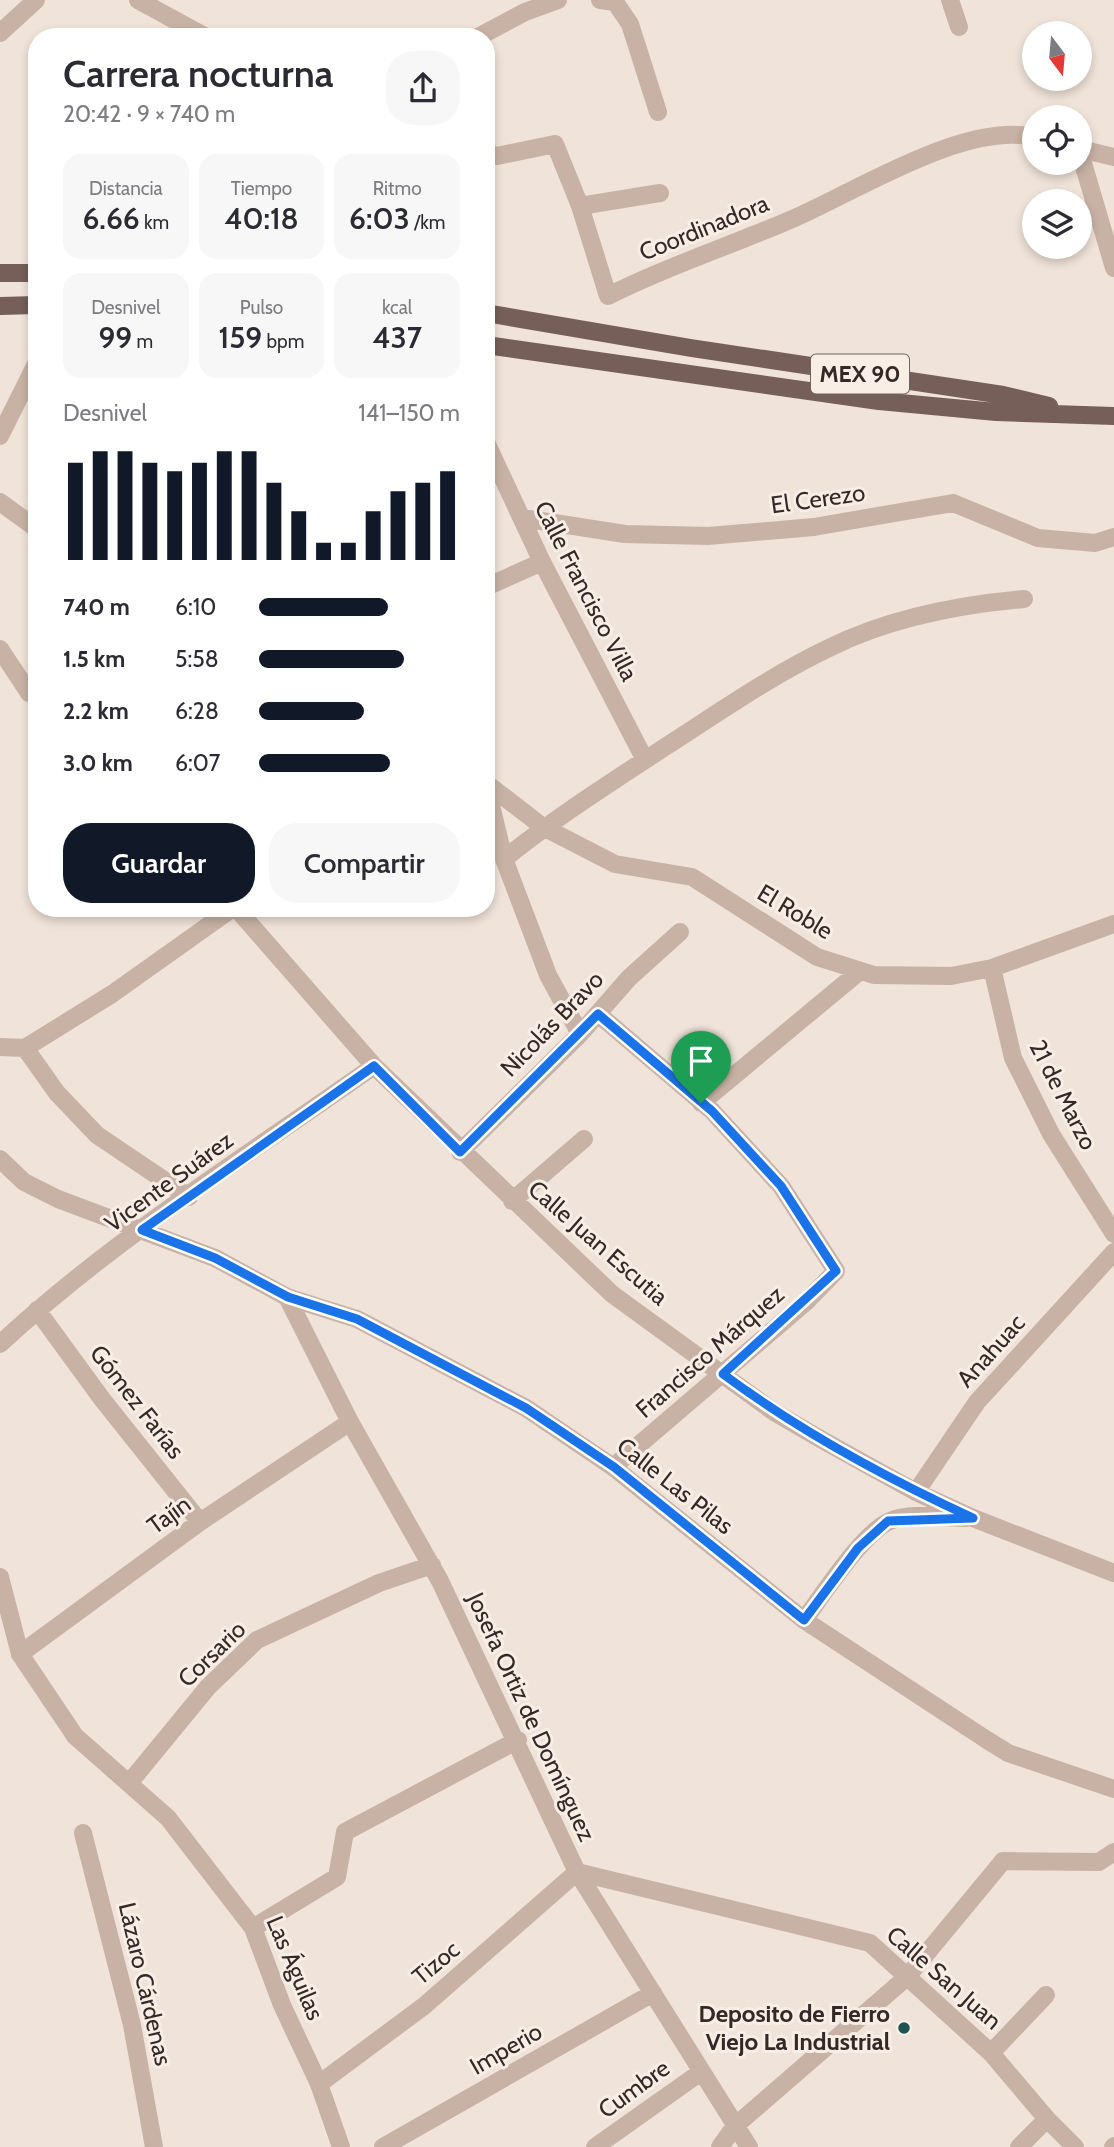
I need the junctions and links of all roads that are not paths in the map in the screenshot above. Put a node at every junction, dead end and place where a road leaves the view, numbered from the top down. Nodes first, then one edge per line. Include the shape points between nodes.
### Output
1 (36, 0) edge
2 (138, 0) edge
3 (558, 0) edge
4 (600, 0) edge
5 (950, 0) edge
6 (959, 27) dead end
7 (189, 28) edge
8 (495, 28) edge
9 (0, 33) edge
10 (658, 112) dead end
11 (1022, 137) edge
12 (1092, 153) edge
13 (495, 155) edge
14 (1114, 157) edge
15 (1087, 175) edge
16 (660, 193) dead end
17 (580, 206) junction
18 (1114, 268) edge
19 (28, 272) edge
20 (0, 274) edge
21 (28, 304) edge
22 (0, 306) edge
23 (495, 314) edge
24 (495, 346) edge
25 (28, 380) edge
26 (1083, 414) junction
27 (1114, 416) edge
28 (0, 436) edge
29 (495, 461) edge
30 (0, 502) edge
31 (522, 518) junction
32 (28, 522) edge
33 (1114, 537) edge
34 (542, 562) junction
35 (495, 583) edge
36 (1024, 599) dead end
37 (0, 649) edge
38 (28, 692) edge
39 (645, 760) junction
40 (495, 791) edge
41 (495, 822) edge
42 (543, 827) junction
43 (504, 859) junction
44 (222, 917) edge
45 (243, 917) edge
46 (1114, 924) edge
47 (680, 932) dead end
48 (992, 968) junction
49 (860, 971) junction
50 (598, 1014) junction
51 (580, 1034) junction
52 (0, 1047) edge
53 (25, 1048) junction
54 (374, 1066) junction
55 (701, 1103) junction
56 (584, 1139) dead end
57 (460, 1152) junction
58 (0, 1159) edge
59 (189, 1197) junction
60 (512, 1201) junction
61 (142, 1230) junction
62 (1114, 1234) edge
63 (1114, 1252) edge
64 (288, 1297) junction
65 (37, 1310) junction
66 (0, 1344) edge
67 (723, 1374) junction
68 (350, 1422) junction
69 (614, 1467) junction
70 (916, 1492) junction
71 (973, 1518) junction
72 (200, 1522) junction
73 (432, 1565) junction
74 (1114, 1573) edge
75 (0, 1577) edge
76 (804, 1620) junction
77 (20, 1654) junction
78 (518, 1740) junction
79 (130, 1782) junction
80 (1114, 1789) edge
81 (83, 1833) dead end
82 (1114, 1852) edge
83 (578, 1872) junction
84 (253, 1928) junction
85 (906, 1977) junction
86 (653, 1993) junction
87 (1046, 1995) dead end
88 (991, 2053) junction
89 (701, 2072) junction
90 (319, 2084) junction
91 (1046, 2119) junction
92 (734, 2126) junction
93 (154, 2147) edge
94 (341, 2147) edge
95 (383, 2147) edge
96 (595, 2147) edge
97 (720, 2147) edge
98 (749, 2147) edge
99 (1019, 2147) edge
100 (1075, 2147) edge

1 - 9 street
2 - 7 street
3 - 8 street
4 - 10 street via 615,2 630,24
5 - 6 street
11 - 17 street, Coordinadora via 977,139 907,164 792,220 608,296
12 - 14 street
13 - 17 street, Coordinadora via 555,144
15 - 18 street
16 - 17 street
19 - 20 main road
21 - 22 main road
23 - 26 main road, MEX 90 via 1003,395
24 - 26 main road, MEX 90 via 879,401 996,412
25 - 28 street
26 - 27 main road, MEX 90
29 - 31 street, Calle Francisco Villa
30 - 32 street
31 - 33 street, El Cerezo via 625,534 708,536 814,527 953,503 1038,538 1095,543
31 - 34 street, Calle Francisco Villa
34 - 35 street
34 - 39 street, Calle Francisco Villa
36 - 39 street via 928,612 830,647
37 - 38 street
39 - 42 street
40 - 42 street, El Roble
41 - 43 street
42 - 43 street
42 - 49 street, El Roble via 615,864 692,877 817,957
43 - 51 street via 548,975
44 - 53 street
45 - 54 street, Calle Juan Escutia
46 - 48 street, El Roble
47 - 50 street, Nicolás Bravo via 629,978
48 - 49 street, El Roble via 951,976
48 - 62 street, 21 de Marzo via 1013,1058 1051,1134
49 - 55 street
50 - 51 street, Nicolás Bravo
50 - 55 street
51 - 57 street, Nicolás Bravo
52 - 53 street
53 - 59 street via 57,1093 97,1135
54 - 57 street, Calle Juan Escutia
54 - 59 street, Vicente Suárez
55 - 67 street, Francisco Márquez via 781,1186 836,1271
56 - 60 street
57 - 60 street, Calle Juan Escutia
58 - 61 street, Calle Las Pilas via 24,1182
59 - 61 street, Vicente Suárez
60 - 67 street, Calle Juan Escutia via 612,1294
61 - 64 street, Calle Las Pilas via 215,1258
61 - 65 street, Vicente Suárez
63 - 70 street, Anahuac via 977,1402
64 - 68 street, Josefa Ortiz de Domínguez
64 - 69 street, Calle Las Pilas via 369,1325 526,1408
65 - 66 street, Vicente Suárez
65 - 72 street, Gómez Farías
67 - 69 street, Francisco Márquez
67 - 70 street, Calle Juan Escutia via 774,1412
68 - 72 street, Tajín
68 - 73 street, Josefa Ortiz de Domínguez
69 - 76 street, Calle Las Pilas
70 - 71 street, Calle Juan Escutia
71 - 74 street, Calle Juan Escutia
71 - 76 street via 888,1521 858,1548
72 - 77 street, Tajín
73 - 78 street, Josefa Ortiz de Domínguez
73 - 79 street, Corsario via 379,1583 257,1640 208,1687
75 - 77 street
76 - 80 street, Calle Las Pilas via 1008,1753
77 - 79 street, Las Águilas via 75,1735
78 - 83 street, Josefa Ortiz de Domínguez
78 - 84 street via 345,1832 337,1877
79 - 84 street, Las Águilas via 168,1818
81 - 93 street, Lázaro Cárdenas via 132,2025
82 - 85 street via 1099,1861 1003,1861
83 - 85 street, Calle San Juan via 870,1943
83 - 86 street, Josefa Ortiz de Domínguez
83 - 90 street, Tizoc via 424,2006
84 - 90 street, Las Águilas
85 - 88 street, Calle San Juan
85 - 92 street
86 - 89 street, Josefa Ortiz de Domínguez
86 - 95 street, Imperio
87 - 88 street
88 - 91 street, Calle San Juan
89 - 92 street, Josefa Ortiz de Domínguez
89 - 96 street, Cumbre
90 - 94 street, Las Águilas
91 - 99 street
91 - 100 street, Calle San Juan
92 - 97 street
92 - 98 street, Josefa Ortiz de Domínguez

